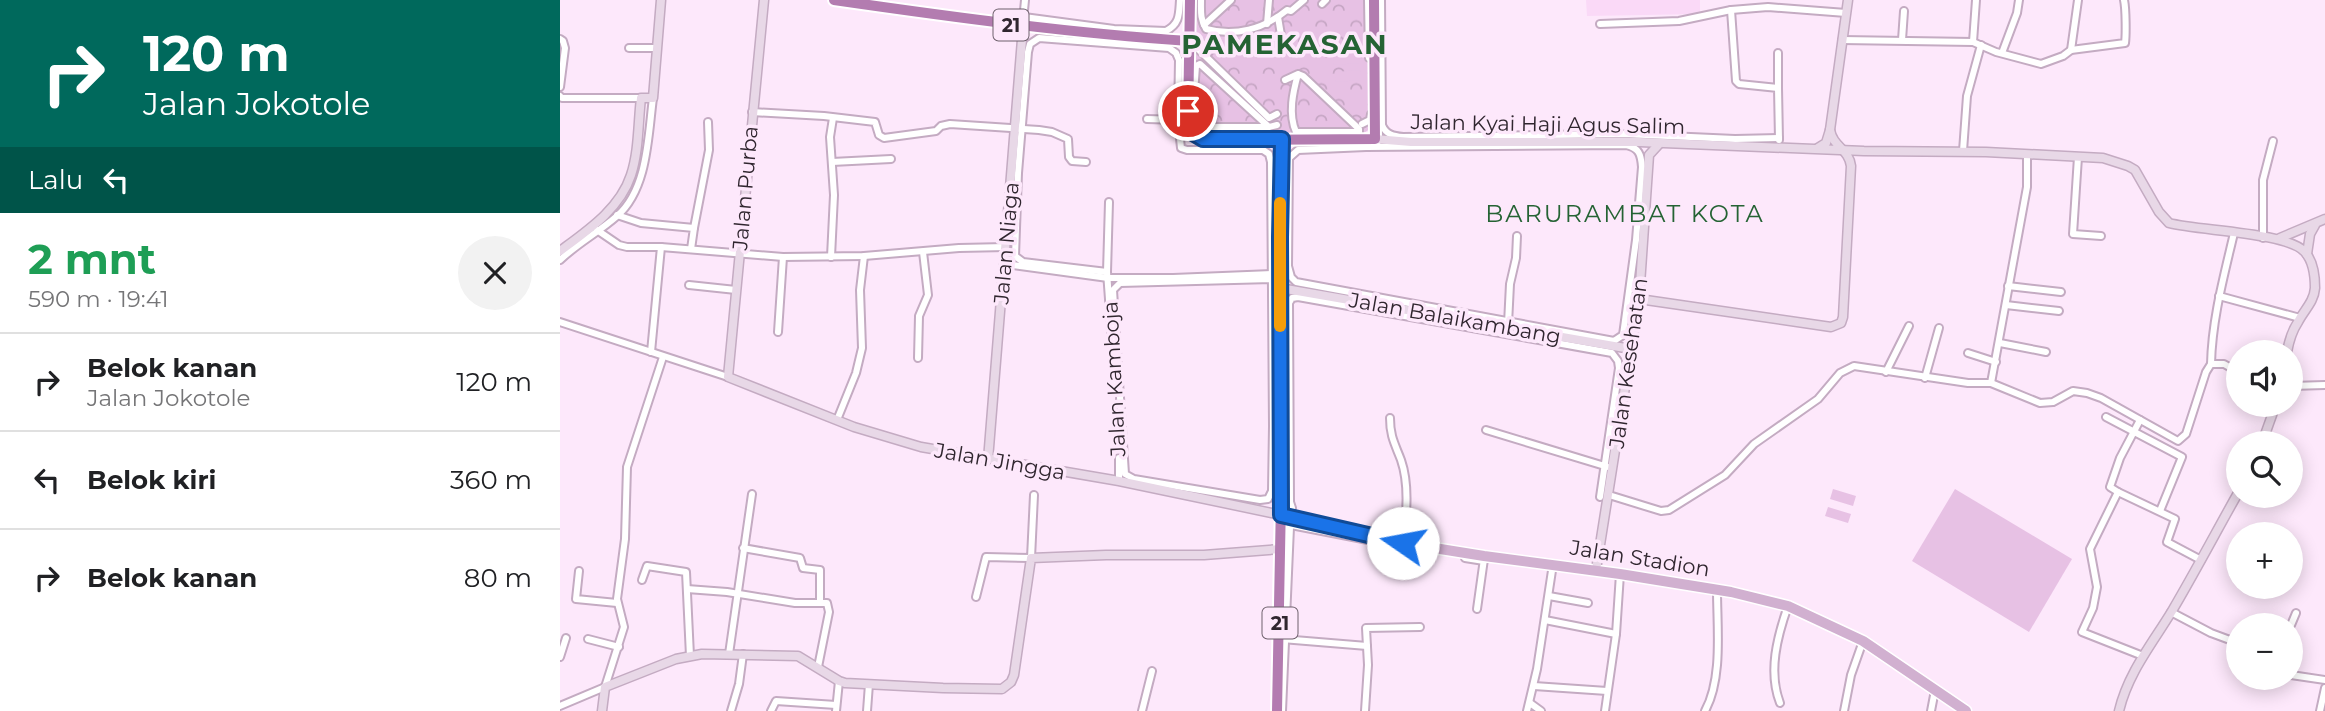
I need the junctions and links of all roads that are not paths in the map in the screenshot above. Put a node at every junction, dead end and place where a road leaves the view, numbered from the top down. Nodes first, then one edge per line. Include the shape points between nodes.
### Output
1 (661, 0) edge
2 (764, 0) edge
3 (834, 0) edge
4 (1025, 0) edge
5 (1180, 0) edge
6 (1190, 0) edge
7 (1201, 0) edge
8 (1231, 0) edge
9 (1269, 0) edge
10 (1287, 0) edge
11 (1304, 0) edge
12 (1368, 0) edge
13 (1374, 0) edge
14 (1381, 0) edge
15 (1797, 0) edge
16 (1848, 0) edge
17 (1976, 0) edge
18 (2019, 0) edge
19 (2078, 0) edge
20 (2124, 0) edge
21 (1768, 3) edge
22 (1798, 9) junction
23 (1287, 10) junction
24 (1731, 10) junction
25 (1904, 11) dead end
26 (1846, 13) junction
27 (1278, 17) junction
28 (1023, 22) junction
29 (1267, 24) junction
30 (1600, 24) dead end
31 (1204, 25) junction
32 (1281, 35) dead end
33 (560, 39) edge
34 (1842, 40) junction
35 (1902, 40) junction
36 (1973, 42) junction
37 (1192, 44) junction
38 (1980, 45) junction
39 (629, 48) dead end
40 (656, 48) junction
41 (2071, 50) junction
42 (1778, 53) dead end
43 (2002, 53) junction
44 (1298, 74) junction
45 (1285, 80) dead end
46 (560, 86) edge
47 (1778, 88) junction
48 (560, 96) edge
49 (640, 98) junction
50 (653, 98) junction
51 (752, 112) junction
52 (1277, 114) dead end
53 (833, 118) junction
54 (1147, 119) dead end
55 (1183, 120) junction
56 (645, 121) junction
57 (708, 122) dead end
58 (1362, 124) dead end
59 (1277, 125) dead end
60 (1269, 127) junction
61 (1018, 129) junction
62 (1830, 130) junction
63 (1779, 138) junction
64 (1282, 139) junction
65 (1375, 139) junction
66 (2273, 141) dead end
67 (1639, 142) junction
68 (1660, 144) junction
69 (1779, 149) junction
70 (1815, 149) junction
71 (1843, 150) junction
72 (1864, 151) junction
73 (1963, 151) junction
74 (1649, 155) junction
75 (2027, 155) junction
76 (2078, 157) junction
77 (891, 159) dead end
78 (832, 162) junction
79 (1086, 162) dead end
80 (1852, 166) junction
81 (1109, 201) dead end
82 (613, 212) junction
83 (2325, 219) edge
84 (2315, 225) junction
85 (694, 228) junction
86 (597, 230) junction
87 (2234, 233) junction
88 (1517, 236) dead end
89 (2101, 236) dead end
90 (2263, 237) junction
91 (2278, 239) junction
92 (661, 247) junction
93 (1006, 247) junction
94 (691, 249) junction
95 (560, 251) edge
96 (923, 252) junction
97 (739, 253) junction
98 (2307, 254) junction
99 (864, 256) junction
100 (783, 257) junction
101 (831, 257) junction
102 (560, 260) edge
103 (1005, 264) junction
104 (1108, 275) junction
105 (1276, 278) junction
106 (689, 285) dead end
107 (2008, 286) junction
108 (2315, 289) junction
109 (736, 290) junction
110 (2061, 292) dead end
111 (2325, 293) edge
112 (2219, 296) junction
113 (1639, 299) junction
114 (2006, 305) junction
115 (2059, 311) dead end
116 (2300, 318) junction
117 (560, 321) edge
118 (1508, 324) junction
119 (1909, 326) dead end
120 (1939, 328) dead end
121 (778, 332) dead end
122 (2290, 340) edge
123 (2000, 343) junction
124 (1631, 349) junction
125 (651, 352) junction
126 (2046, 352) dead end
127 (1968, 353) dead end
128 (663, 357) junction
129 (918, 358) dead end
130 (1996, 362) junction
131 (2211, 364) junction
132 (2226, 365) edge
133 (1886, 372) junction
134 (728, 376) junction
135 (1925, 378) junction
136 (1992, 383) junction
137 (2325, 385) edge
138 (2303, 386) edge
139 (2106, 417) dead end
140 (1390, 418) dead end
141 (837, 420) junction
142 (2137, 426) junction
143 (1486, 430) dead end
144 (988, 460) junction
145 (1609, 467) junction
146 (1119, 481) junction
147 (2118, 492) junction
148 (752, 494) dead end
149 (1034, 495) dead end
150 (1606, 500) junction
151 (1292, 508) dead end
152 (2230, 508) edge
153 (2160, 511) junction
154 (1281, 519) junction
155 (1403, 543) junction
156 (743, 548) junction
157 (1281, 549) junction
158 (1031, 558) junction
159 (1484, 559) junction
160 (2201, 559) junction
161 (1553, 564) junction
162 (1596, 570) junction
163 (579, 571) dead end
164 (1620, 574) junction
165 (642, 580) dead end
166 (687, 589) junction
167 (1717, 590) junction
168 (736, 594) junction
169 (1549, 596) junction
170 (976, 597) dead end
171 (820, 602) junction
172 (617, 603) junction
173 (1588, 603) dead end
174 (1788, 606) junction
175 (1477, 609) dead end
176 (2171, 612) junction
177 (1545, 620) junction
178 (1420, 627) dead end
179 (1616, 634) junction
180 (566, 638) dead end
181 (588, 639) dead end
182 (1282, 639) junction
183 (2226, 639) edge
184 (1863, 641) junction
185 (1367, 646) junction
186 (619, 647) junction
187 (729, 654) junction
188 (743, 654) junction
189 (690, 656) junction
190 (2143, 656) junction
191 (560, 657) edge
192 (818, 667) junction
193 (1152, 670) dead end
194 (2303, 677) edge
195 (2325, 680) edge
196 (839, 681) junction
197 (869, 684) junction
198 (1534, 685) junction
199 (605, 687) junction
200 (2325, 688) edge
201 (1935, 690) junction
202 (1607, 691) junction
203 (1530, 703) junction
204 (1780, 703) dead end
205 (560, 706) edge
206 (836, 708) edge
207 (602, 711) edge
208 (732, 711) edge
209 (771, 711) edge
210 (867, 711) edge
211 (1142, 711) edge
212 (1280, 711) edge
213 (1365, 711) edge
214 (1527, 711) edge
215 (1541, 711) edge
216 (1605, 711) edge
217 (1705, 711) edge
218 (1844, 711) edge
219 (1931, 711) edge
220 (1966, 711) edge
221 (2119, 711) edge
222 (2320, 711) edge

1 - 40 main road
2 - 51 main road, Jalan Purba
3 - 28 highway, 21
4 - 28 street
5 - 28 street via 1179,18 1166,31
6 - 37 highway
7 - 31 street
8 - 31 street
9 - 29 street
10 - 23 street
11 - 23 street
12 - 58 street via 1371,114
13 - 65 highway
14 - 63 street via 1382,125 1390,135
15 - 22 street
16 - 26 main road
17 - 36 street
18 - 43 street
19 - 41 street
20 - 41 street via 2126,43
21 - 22 street
21 - 24 street
22 - 26 street
23 - 27 street
24 - 30 street via 1679,21
24 - 47 street via 1736,82
25 - 35 street
26 - 34 main road
27 - 29 street
27 - 32 street
28 - 37 highway, 21 via 1102,36
28 - 61 main road, Jalan Niaga
29 - 31 street via 1226,31
33 - 46 street via 565,48
34 - 35 street
34 - 62 main road
35 - 36 street
36 - 38 street
37 - 52 street via 1269,118
37 - 55 highway
38 - 43 street
38 - 73 street via 1967,96
39 - 40 street
40 - 50 main road
41 - 43 street via 2041,64
42 - 47 street
44 - 44 street via 1292,118 1296,132 1359,132
44 - 45 street
47 - 63 street
48 - 49 street
49 - 50 main road
49 - 56 main road
50 - 56 street
51 - 53 street
51 - 97 main road, Jalan Purba
53 - 61 street via 875,122 884,138 936,131 950,124
53 - 78 street
54 - 55 street
55 - 61 street via 1179,60 1169,48 1039,38 1028,52
55 - 64 highway, Jalan Kyai Haji Agus Salim via 1203,139
55 - 105 street via 1181,148 1263,150 1269,154
56 - 82 main road via 630,177
57 - 85 street via 709,150
59 - 60 street
60 - 60 street via 1205,127 1198,123 1193,107 1196,66 1200,64
61 - 79 street via 1066,137 1070,159
61 - 93 main road, Jalan Niaga
61 - 104 street via 1015,256 1023,262
62 - 70 main road via 1826,143
62 - 71 main road
63 - 69 street
64 - 65 highway, Jalan Kyai Haji Agus Salim
64 - 105 highway, 21
65 - 67 main road, Jalan Kyai Haji Agus Salim
66 - 90 street via 2263,180
67 - 68 main road, Jalan Kyai Haji Agus Salim
67 - 74 main road
68 - 69 main road, Jalan Kyai Haji Agus Salim
68 - 74 main road
69 - 70 main road, Jalan Kyai Haji Agus Salim
70 - 71 main road, Jalan Kyai Haji Agus Salim
71 - 72 main road, Jalan Kyai Haji Agus Salim
71 - 80 main road
72 - 73 main road, Jalan Kyai Haji Agus Salim
72 - 80 main road via 1856,155
73 - 75 main road, Jalan Kyai Haji Agus Salim
74 - 113 main road, Jalan Kesehatan
75 - 76 main road, Jalan Kyai Haji Agus Salim
75 - 107 street via 2026,187
76 - 87 main road, Jalan Kyai Haji Agus Salim via 2103,158 2134,170 2169,223
76 - 89 street via 2073,234
77 - 78 street
78 - 101 street
80 - 113 main road via 1843,317 1836,326
81 - 104 street, Jalan Kamboja
82 - 85 street via 641,223
82 - 86 street
82 - 95 main road
83 - 84 main road
84 - 91 main road
84 - 98 main road
85 - 94 street
86 - 92 street via 619,245
86 - 102 street
87 - 90 main road, Jalan Kyai Haji Agus Salim
87 - 112 street
88 - 118 street
90 - 91 main road, Jalan Kyai Haji Agus Salim
91 - 98 main road
92 - 94 street
92 - 125 street
93 - 96 street
93 - 103 main road, Jalan Niaga
94 - 97 street
96 - 99 street
96 - 129 street via 928,295 919,316
97 - 100 street
97 - 109 main road, Jalan Purba
98 - 108 main road
99 - 101 street
99 - 141 street via 862,348
100 - 101 street
100 - 121 street
103 - 104 street
103 - 144 main road, Jalan Niaga
104 - 105 street
104 - 146 street, Jalan Kamboja
105 - 105 street via 1272,491 1268,499 1125,474 1115,287 1119,283
105 - 118 main road, Jalan Balaikambang
105 - 154 highway, 21
106 - 109 street
107 - 110 street
107 - 114 street
108 - 111 street
108 - 116 main road
109 - 134 main road, Jalan Purba
112 - 116 street
112 - 131 street
113 - 124 main road, Jalan Kesehatan
114 - 115 street
114 - 123 street
116 - 122 main road
117 - 125 street
118 - 118 street via 1608,341 1623,335 1642,167 1642,156 1633,147 1303,148 1292,153 1289,266 1296,282
118 - 124 main road, Jalan Balaikambang
119 - 133 street
120 - 135 street
123 - 126 street
123 - 130 street
124 - 145 main road, Jalan Kesehatan
125 - 128 street
127 - 130 street
128 - 134 street
128 - 172 street via 627,467
130 - 136 street
131 - 132 street
131 - 142 street via 2184,438 2174,440
133 - 135 street
133 - 150 street via 1847,368 1818,399 1754,444 1725,475 1669,510
134 - 141 main road, Jalan Jingga
135 - 136 street
136 - 142 street via 2040,403 2053,402 2073,391 2087,393
137 - 138 street
139 - 142 street
140 - 155 street via 1405,483
141 - 144 main road, Jalan Jingga via 921,447
142 - 147 street via 2110,487
142 - 153 street via 2182,457
143 - 145 street
144 - 146 main road, Jalan Jingga
145 - 150 main road, Jalan Kesehatan
145 - 151 street via 1619,368 1612,354 1298,297 1289,303
146 - 154 main road, Jalan Jingga
147 - 153 street
147 - 190 street via 2090,549 2097,586 2082,632
148 - 156 street
149 - 158 street
150 - 162 main road, Jalan Kesehatan
152 - 160 main road
153 - 160 street via 2176,520 2168,544
154 - 155 main road, Jalan Stadion
154 - 157 highway, 21
155 - 159 main road, Jalan Stadion
156 - 168 street
156 - 171 street via 800,558 803,568 820,570
157 - 158 main road
157 - 182 highway, 21
158 - 170 street via 986,557
158 - 197 main road via 1011,682 1002,689
159 - 161 main road, Jalan Stadion
159 - 175 street
159 - 182 street via 1291,525
160 - 176 main road
161 - 162 main road, Jalan Stadion
161 - 169 street
162 - 164 main road, Jalan Stadion
163 - 172 street via 576,598
164 - 167 main road, Jalan Stadion
164 - 179 street
165 - 166 street via 647,566 682,570
166 - 168 street
166 - 189 street
167 - 174 main road, Jalan Stadion
167 - 217 street via 1716,671 1713,696
168 - 171 street
168 - 187 street
169 - 173 street
169 - 177 street
171 - 192 street via 827,603 829,612
172 - 186 street via 624,627
174 - 184 main road, Jalan Stadion
174 - 204 street via 1773,677
176 - 183 street
176 - 190 main road
177 - 179 street
177 - 198 street
178 - 185 street via 1367,627
179 - 202 street
180 - 191 street
181 - 186 street
182 - 185 street
182 - 212 highway, 21
184 - 201 main road, Jalan Stadion
184 - 218 street
185 - 213 street
186 - 199 street
187 - 188 main road
187 - 189 main road
188 - 192 main road via 798,656
188 - 208 street
189 - 199 main road
190 - 221 main road
192 - 196 main road
193 - 211 street
194 - 195 street
196 - 197 main road
196 - 206 street
197 - 210 street
198 - 202 street
198 - 203 street
199 - 205 street
199 - 207 main road
200 - 222 street
201 - 219 street
201 - 220 main road, Jalan Stadion
202 - 216 street
203 - 214 street
203 - 215 street
206 - 209 street via 776,701

